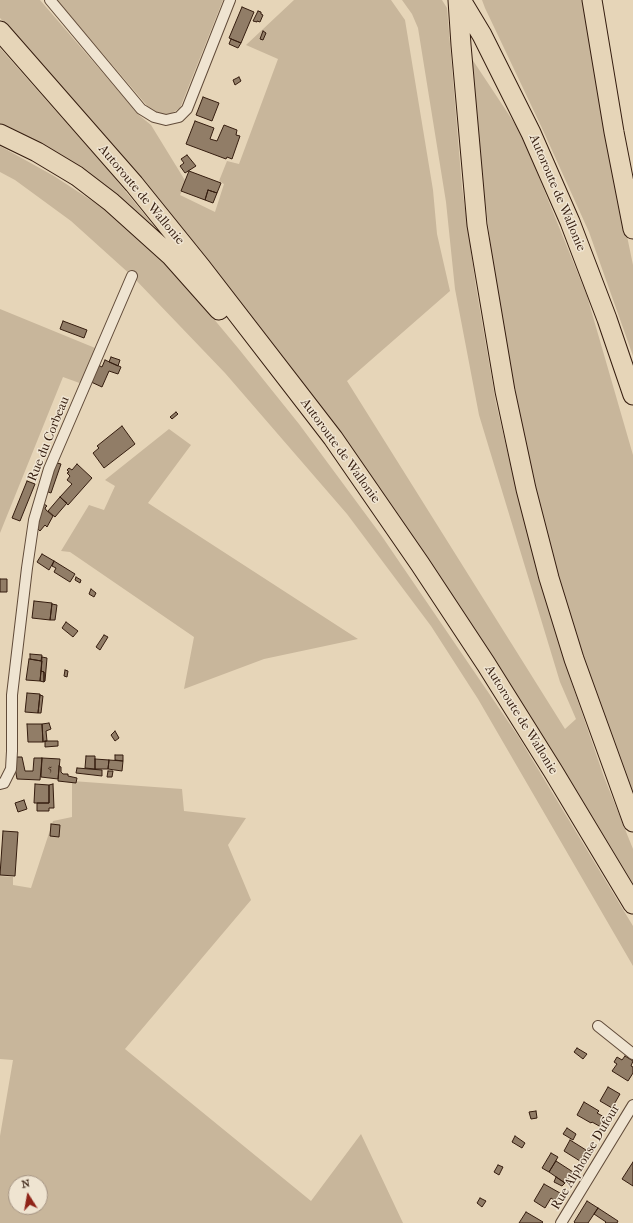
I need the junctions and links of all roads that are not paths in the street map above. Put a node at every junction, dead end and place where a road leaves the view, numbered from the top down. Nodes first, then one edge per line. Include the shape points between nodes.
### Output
1 (50, 0) edge
2 (230, 0) edge
3 (460, 0) edge
4 (592, 0) edge
5 (0, 31) edge
6 (0, 134) edge
7 (633, 229) edge
8 (132, 276) dead end
9 (260, 343) junction
10 (633, 395) edge
11 (0, 784) edge
12 (633, 822) edge
13 (633, 904) edge
14 (598, 1026) dead end
15 (633, 1054) edge
16 (633, 1106) edge
17 (561, 1223) edge

1 - 2 street via 141,109 166,120 179,117 187,110
3 - 10 highway, Autoroute de Wallonie via 482,35 531,133 570,222
3 - 12 highway via 461,53 477,225 505,392 549,578 574,659
4 - 7 highway
5 - 9 highway, Autoroute de Wallonie via 134,184
6 - 9 highway via 70,172 111,202 172,256 235,328
8 - 11 street, Rue du Corbeau via 49,469 34,520 12,695 11,769 4,782
9 - 13 highway, Autoroute de Wallonie via 333,438 420,564 486,664
14 - 15 street
16 - 17 street, Rue Alphonse Dufour

